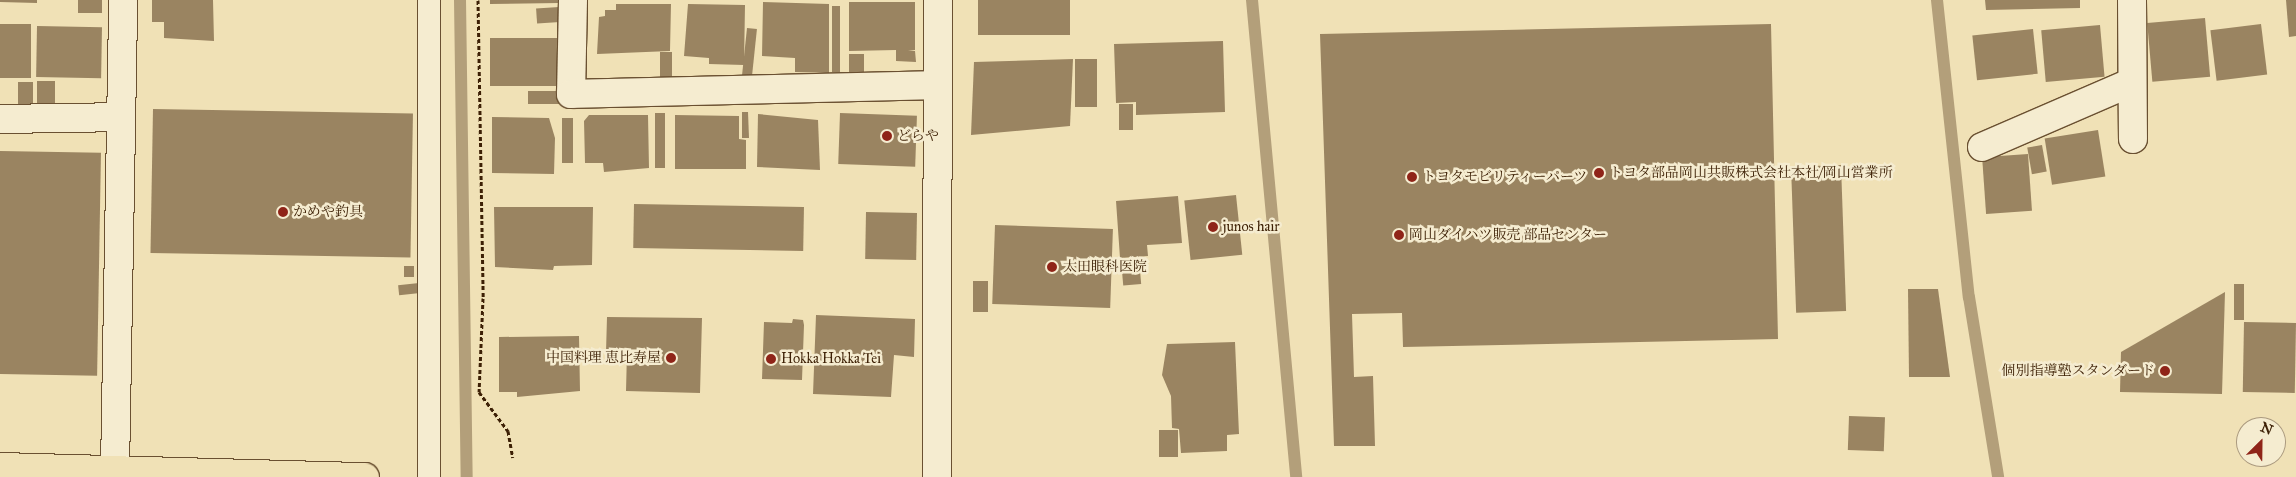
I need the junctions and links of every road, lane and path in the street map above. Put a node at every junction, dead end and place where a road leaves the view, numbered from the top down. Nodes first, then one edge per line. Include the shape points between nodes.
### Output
1 (123, 0) edge
2 (429, 0) edge
3 (478, 0) edge
4 (573, 0) edge
5 (938, 0) edge
6 (2132, 0) edge
7 (2132, 82) junction
8 (937, 85) junction
9 (121, 117) junction
10 (0, 119) edge
11 (2133, 139) dead end
12 (1982, 147) dead end
13 (513, 458) dead end
14 (0, 467) edge
15 (115, 470) junction
16 (366, 477) edge
17 (429, 477) edge
18 (936, 477) edge

1 - 9 street
2 - 17 lane
3 - 13 path via 482,298 479,392 508,431
4 - 8 street via 571,94
5 - 8 street
6 - 7 street
7 - 11 street
7 - 12 street
8 - 18 street
9 - 10 street
9 - 15 street
14 - 15 main road
15 - 16 main road

